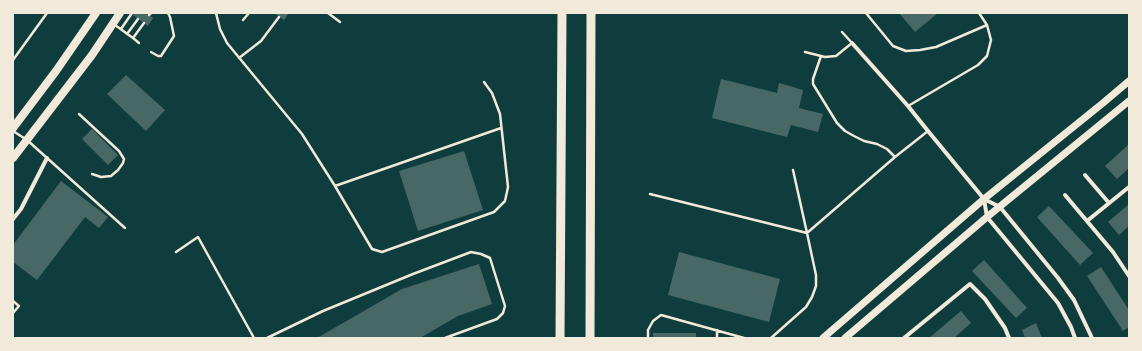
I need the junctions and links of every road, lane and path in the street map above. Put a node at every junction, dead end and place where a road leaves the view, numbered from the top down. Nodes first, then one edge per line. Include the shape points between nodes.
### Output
1 (48, 13) edge
2 (96, 13) edge
3 (120, 13) edge
4 (132, 13) edge
5 (168, 13) edge
6 (216, 13) edge
7 (249, 13) edge
8 (328, 13) edge
9 (562, 13) edge
10 (592, 13) edge
11 (866, 13) edge
12 (979, 13) edge
13 (279, 17) dead end
14 (138, 19) dead end
15 (243, 20) dead end
16 (340, 22) dead end
17 (113, 23) junction
18 (144, 23) dead end
19 (987, 25) junction
20 (121, 29) junction
21 (842, 32) dead end
22 (127, 34) junction
23 (133, 38) junction
24 (139, 43) dead end
25 (852, 44) junction
26 (151, 52) dead end
27 (805, 52) dead end
28 (821, 56) junction
29 (239, 58) junction
30 (13, 60) edge
31 (1129, 81) edge
32 (484, 82) dead end
33 (1129, 101) edge
34 (908, 106) junction
35 (79, 114) dead end
36 (501, 128) junction
37 (13, 130) edge
38 (928, 131) junction
39 (27, 140) junction
40 (895, 157) junction
41 (13, 158) edge
42 (47, 158) junction
43 (793, 170) dead end
44 (92, 174) dead end
45 (1085, 175) dead end
46 (335, 186) junction
47 (1129, 186) edge
48 (650, 194) dead end
49 (1065, 196) dead end
50 (984, 199) junction
51 (1109, 203) junction
52 (1000, 207) junction
53 (987, 217) junction
54 (13, 219) edge
55 (1087, 222) junction
56 (125, 228) dead end
57 (807, 233) junction
58 (176, 252) dead end
59 (1129, 276) edge
60 (13, 301) edge
61 (13, 313) edge
62 (717, 330) junction
63 (254, 338) edge
64 (268, 338) edge
65 (445, 338) edge
66 (560, 338) edge
67 (590, 338) edge
68 (648, 338) edge
69 (717, 338) edge
70 (744, 338) edge
71 (771, 338) edge
72 (823, 338) edge
73 (845, 338) edge
74 (904, 338) edge
75 (1009, 338) edge
76 (1074, 338) edge
77 (1092, 338) edge

1 - 30 lane
2 - 37 main road
3 - 17 main road
4 - 20 lane
5 - 26 lane via 174,36 161,56
6 - 29 lane via 227,43
7 - 15 lane
8 - 16 lane
9 - 66 highway
10 - 67 highway
11 - 19 lane via 893,46 906,51 936,47
12 - 19 lane
13 - 29 lane via 261,41
14 - 22 lane
17 - 20 lane
17 - 39 main road via 92,55
18 - 23 lane
19 - 34 lane via 992,40 987,56 978,65
20 - 22 lane
21 - 25 lane
22 - 23 lane
23 - 24 lane
25 - 28 lane via 836,56
25 - 34 street
27 - 28 lane
28 - 40 lane via 813,84 837,123 854,136 887,149
29 - 46 lane via 302,134
31 - 50 main road
32 - 36 lane via 492,93 500,114
33 - 52 main road
34 - 38 street
35 - 44 lane via 119,151 124,159 111,176 101,177
36 - 46 lane
36 - 46 lane via 508,188 504,201 494,212 382,252 372,249
37 - 39 lane
38 - 40 lane
38 - 50 street
39 - 41 main road
39 - 42 lane
40 - 57 lane
42 - 54 street via 21,209
42 - 56 lane
43 - 57 lane
45 - 51 street
47 - 51 street
48 - 57 lane
49 - 55 street
50 - 52 street
50 - 53 street
50 - 72 main road
51 - 55 street
52 - 53 main road
52 - 77 street via 1074,300
53 - 73 main road
53 - 76 street via 1058,303
55 - 59 street via 1113,252
57 - 71 lane via 816,286 806,307
58 - 63 lane via 198,237
60 - 61 lane via 19,306
62 - 68 lane via 661,315 653,320 648,330
62 - 69 lane
62 - 70 lane
64 - 65 lane via 323,311 471,252 490,258 505,306 503,313 497,318
74 - 75 street via 970,284 985,299

